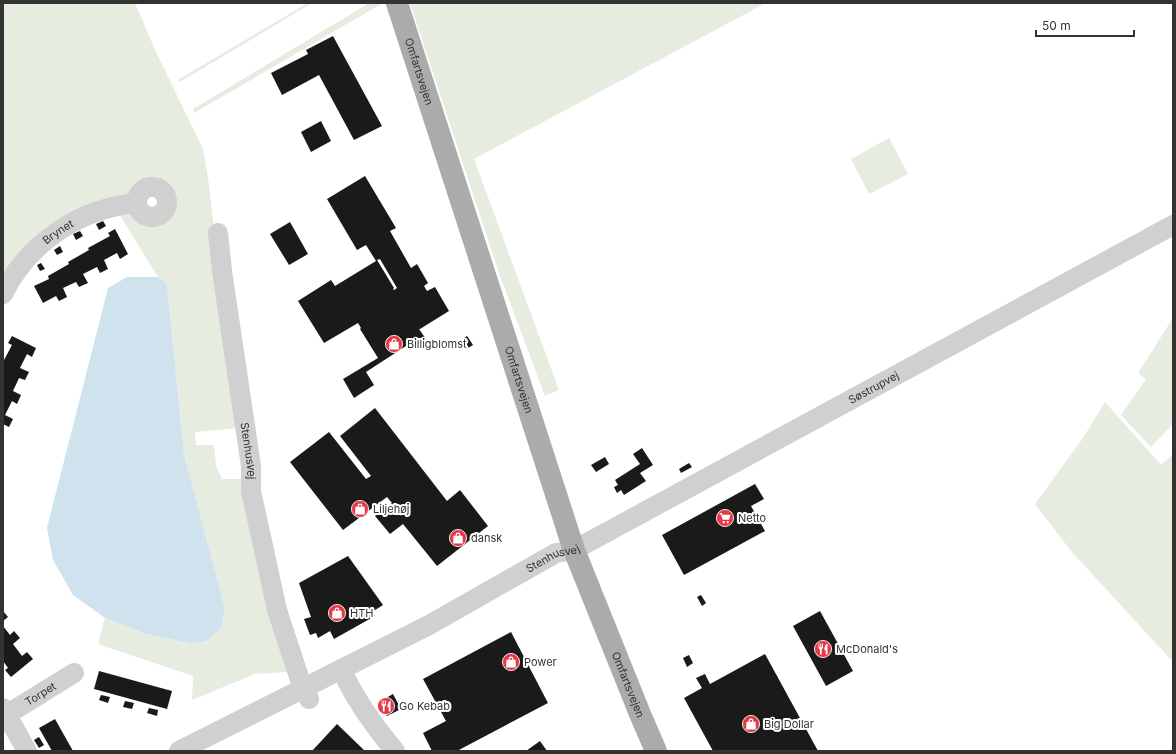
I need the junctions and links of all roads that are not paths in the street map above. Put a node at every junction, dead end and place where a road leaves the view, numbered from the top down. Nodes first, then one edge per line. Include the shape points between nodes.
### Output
1 (397, 3) edge
2 (137, 204) dead end
3 (1173, 225) edge
4 (218, 233) dead end
5 (3, 294) edge
6 (574, 550) junction
7 (74, 673) dead end
8 (343, 675) junction
9 (306, 694) junction
10 (4, 713) edge
11 (28, 751) edge
12 (179, 751) edge
13 (204, 751) edge
14 (395, 751) edge
15 (656, 751) edge

1 - 6 main road, Omfartsvejen
2 - 5 street, Brynet via 125,204 95,212 56,232 34,250 18,269
3 - 6 street, Søstrupvej
4 - 9 street, Stenhusvej via 251,466 251,490 277,610
6 - 8 street, Stenhusvej via 561,565 447,628
6 - 15 main road, Omfartsvejen
7 - 10 street, Torpet
8 - 9 street, Stenhusvej
8 - 14 street
9 - 12 street, Stenhusvej
9 - 13 street, Stenhusvej
10 - 11 street, Torpet

